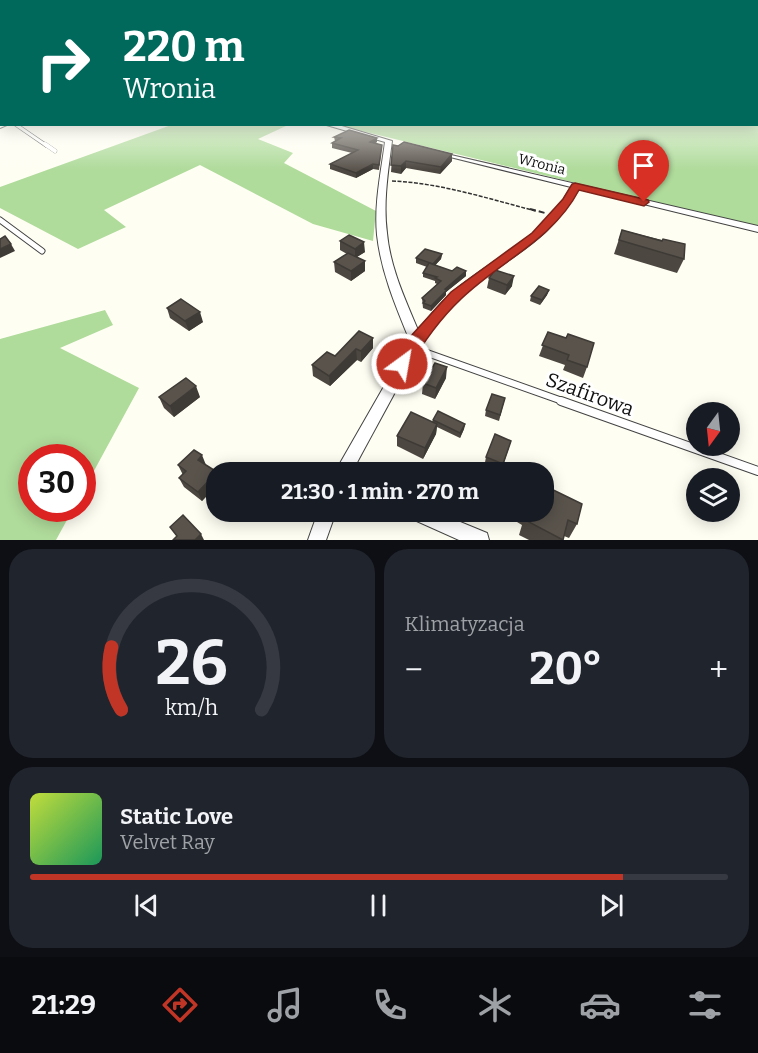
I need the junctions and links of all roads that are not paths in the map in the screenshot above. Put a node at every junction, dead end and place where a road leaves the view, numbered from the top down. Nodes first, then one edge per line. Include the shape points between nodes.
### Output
1 (18, 126) edge
2 (334, 126) edge
3 (55, 151) dead end
4 (436, 152) edge
5 (575, 186) junction
6 (0, 220) edge
7 (758, 229) edge
8 (42, 251) dead end
9 (414, 345) junction
10 (349, 462) edge
11 (758, 471) edge
12 (323, 522) edge
13 (439, 522) edge
14 (317, 540) edge
15 (480, 540) edge

1 - 3 lane
2 - 9 street via 395,142 384,183 383,245
4 - 5 street, Wronia
5 - 7 street, Wronia
5 - 9 street via 555,216 529,242 456,295
6 - 8 lane
9 - 10 street
9 - 11 lane, Szafirowa
12 - 14 street
13 - 15 street

